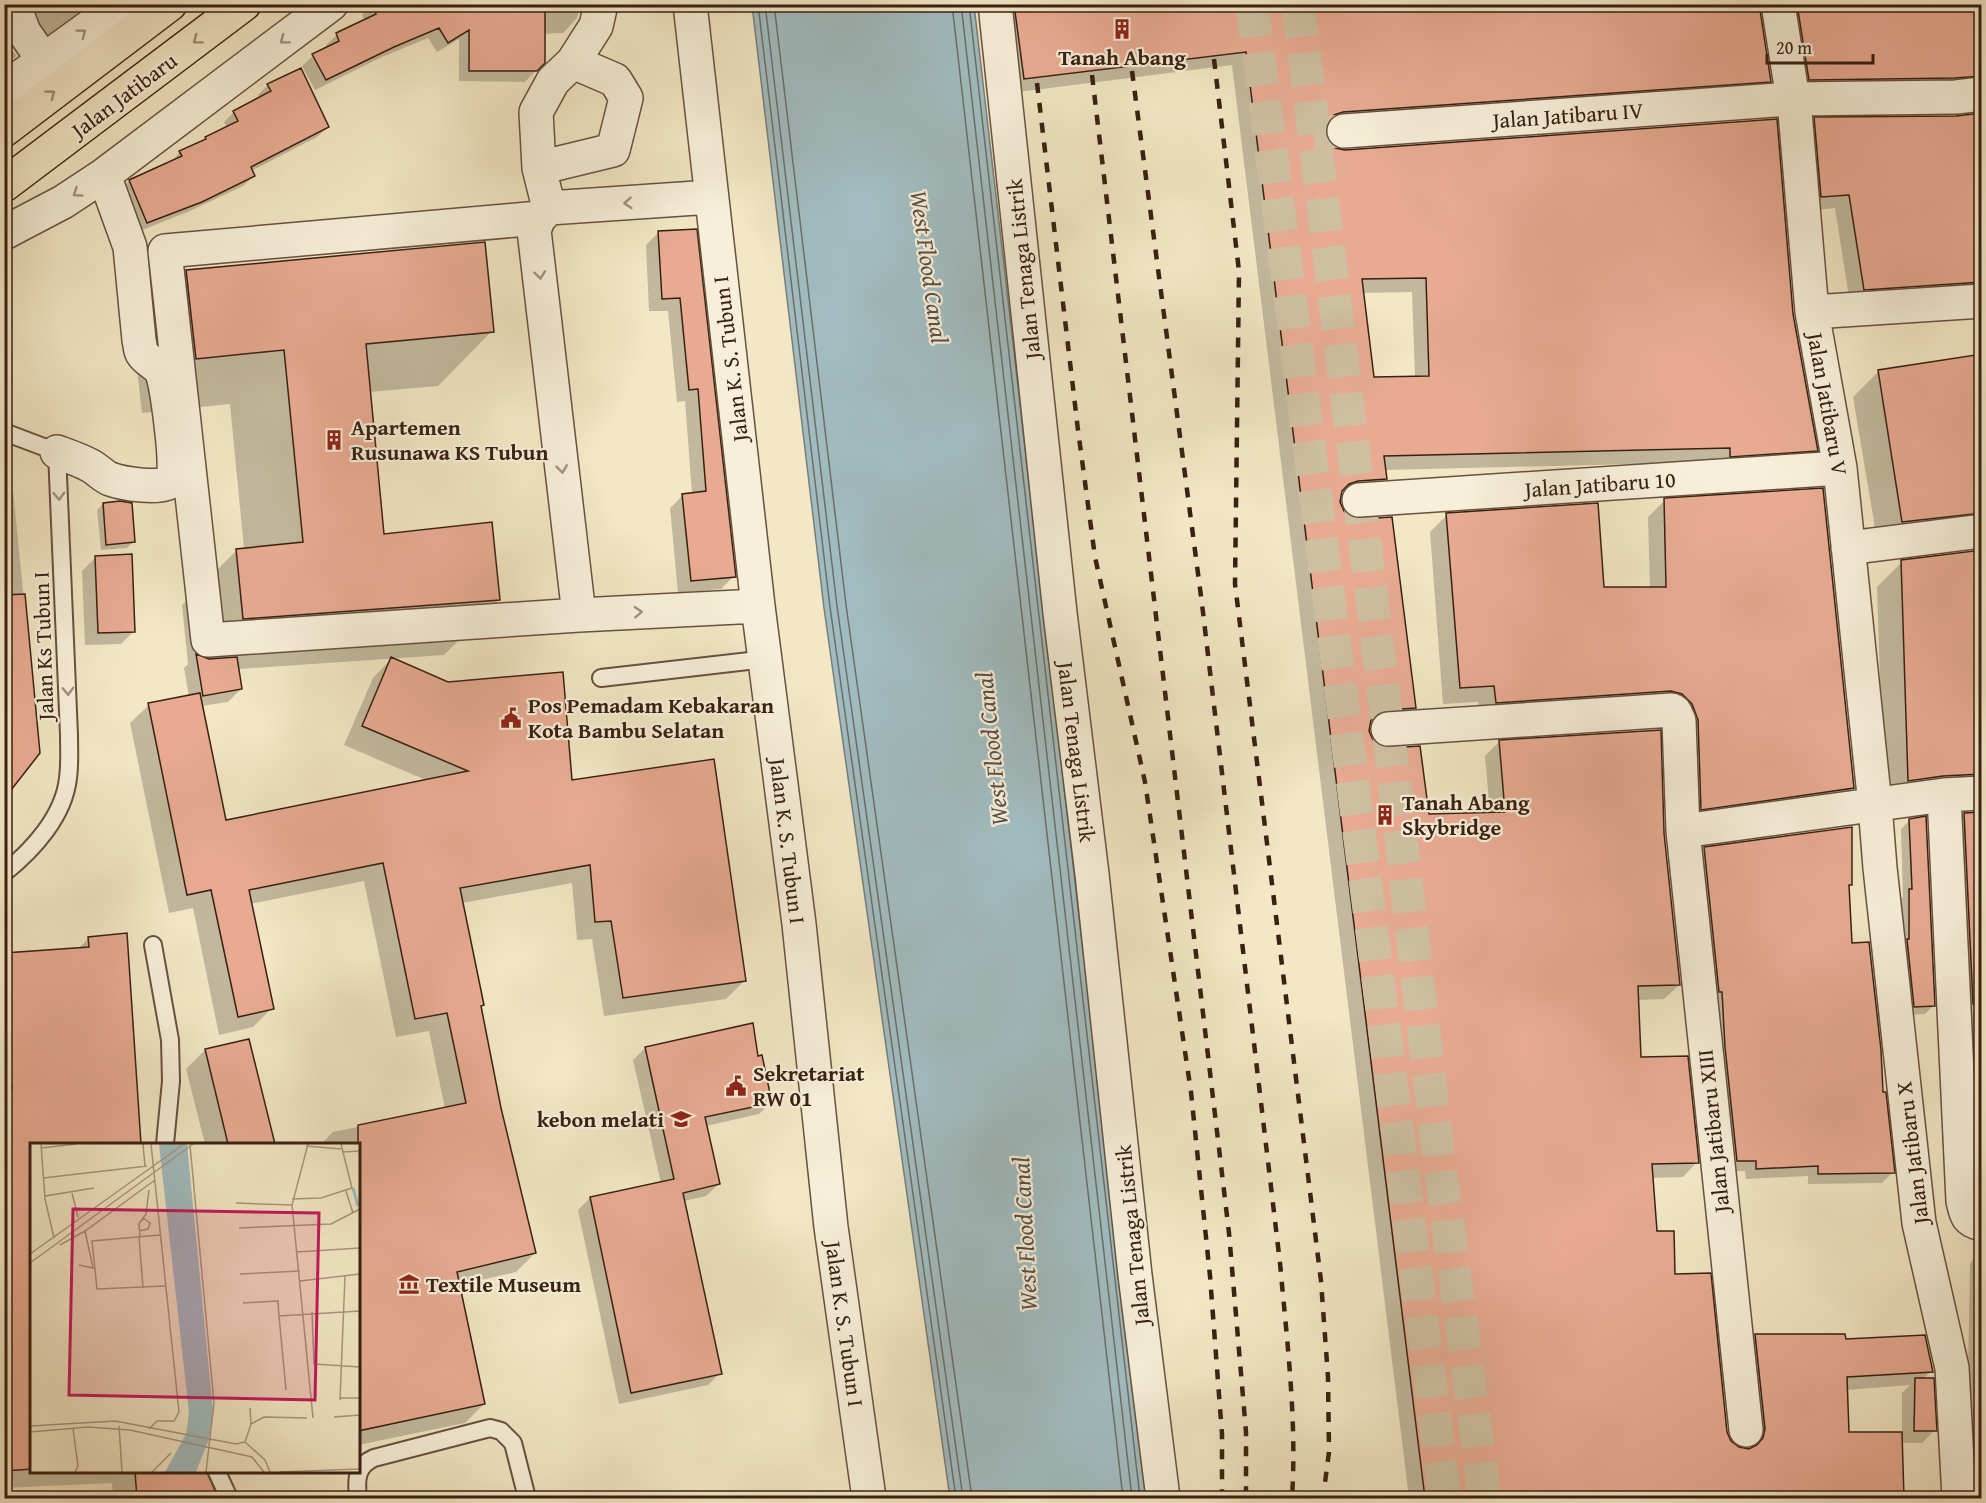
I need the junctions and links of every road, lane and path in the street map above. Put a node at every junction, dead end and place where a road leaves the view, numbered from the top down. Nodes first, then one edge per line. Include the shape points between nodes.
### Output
1 (13, 4) edge
2 (121, 4) edge
3 (170, 4) edge
4 (244, 4) edge
5 (331, 4) edge
6 (601, 4) edge
7 (690, 4) edge
8 (995, 4) edge
9 (1778, 4) edge
10 (44, 61) junction
11 (573, 62) junction
12 (4, 89) edge
13 (1982, 94) edge
14 (1791, 99) junction
15 (4, 129) edge
16 (1344, 131) tunnel mouth
17 (539, 168) junction
18 (104, 175) junction
19 (4, 185) edge
20 (711, 197) junction
21 (544, 213) junction
22 (4, 233) edge
23 (1982, 301) edge
24 (1812, 312) junction
25 (4, 432) edge
26 (57, 452) junction
27 (1840, 468) junction
28 (1359, 500) dead end
29 (1982, 531) edge
30 (1848, 548) junction
31 (758, 606) junction
32 (579, 615) junction
33 (766, 659) junction
34 (601, 678) dead end
35 (1388, 729) dead end
36 (1982, 794) edge
37 (1944, 795) junction
38 (1875, 805) junction
39 (1683, 831) junction
40 (4, 873) edge
41 (153, 945) dead end
42 (165, 1143) edge
43 (1982, 1224) edge
44 (1746, 1430) dead end
45 (360, 1469) edge
46 (217, 1473) edge
47 (359, 1473) edge
48 (229, 1498) edge
49 (358, 1498) edge
50 (527, 1498) edge
51 (869, 1498) edge
52 (1163, 1498) edge
53 (1959, 1498) edge

1 - 10 street via 24,32
10 -> 2 street
15 -> 3 main road
4 -> 19 main road, Jalan Jatibaru
5 -> 18 street
6 - 11 street via 596,26
7 - 20 street, Jalan K. S. Tubun I
8 - 52 street, Jalan Tenaga Listrik via 1060,613
9 - 14 street, Jalan Jatibaru V
10 - 12 street
11 - 17 street via 553,81 536,112
11 - 17 street via 615,80 626,98 613,150
13 - 14 street, Jalan Jatibaru IV
14 - 16 street, Jalan Jatibaru IV
14 - 24 street, Jalan Jatibaru V
17 - 21 street
18 -> 22 street
18 - 26 street via 130,247 142,352 163,377 173,440 173,480 148,485 109,478
20 -> 21 street
20 - 31 street, Jalan K. S. Tubun I
21 -> 32 street via 534,230
21 - 32 street via 165,251 208,640
23 - 24 street
24 - 27 street, Jalan Jatibaru V
25 - 26 lane
26 -> 40 lane, Jalan Ks Tubun I via 68,779 58,813 24,857
27 - 28 street, Jalan Jatibaru 10
27 - 30 street, Jalan Jatibaru V
29 - 30 street
30 - 38 street, Jalan Jatibaru V
32 -> 31 street
31 - 33 street, Jalan K. S. Tubun I
33 - 34 lane
33 - 51 street, Jalan K. S. Tubun I via 831,1227
35 - 39 street, Jalan Jatibaru XIII via 1672,710 1679,721
36 - 37 street
37 - 38 street
37 - 43 street via 1963,1202 1966,1218
38 - 39 street
38 - 53 street, Jalan Jatibaru X via 1919,1223 1952,1368
39 - 44 street, Jalan Jatibaru XIII
41 - 42 lane via 170,1040
45 - 50 lane via 365,1462 383,1455 490,1428 501,1431 513,1443
46 - 48 lane
47 - 49 lane

